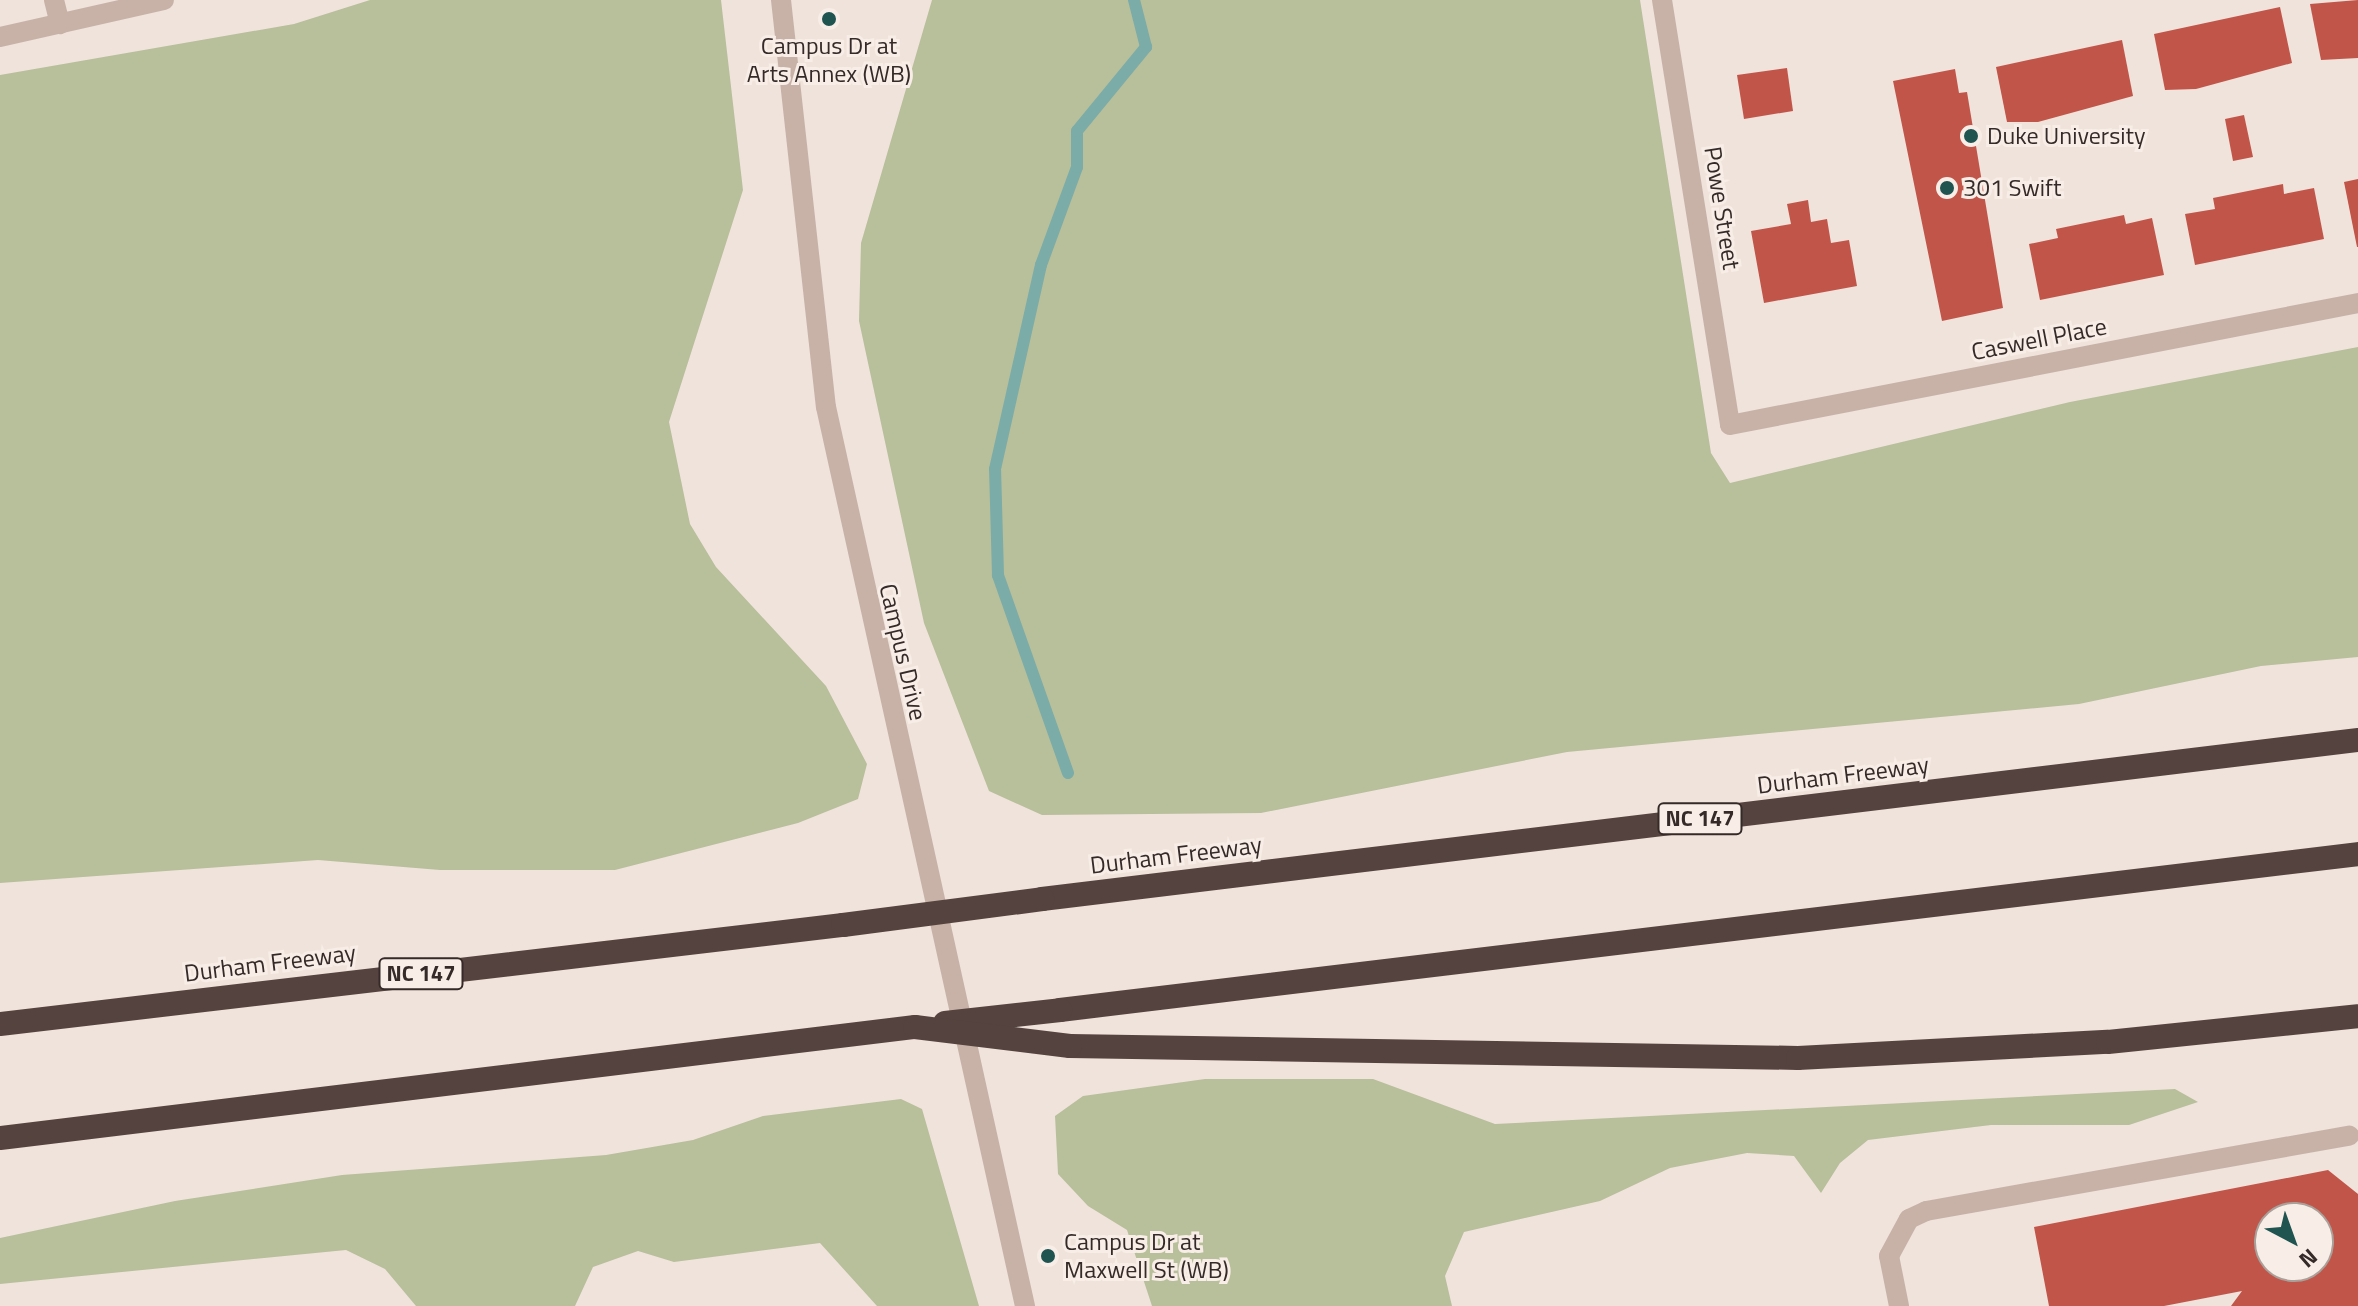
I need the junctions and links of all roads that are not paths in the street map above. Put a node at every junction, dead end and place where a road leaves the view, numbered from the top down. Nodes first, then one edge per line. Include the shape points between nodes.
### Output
1 (54, 0) edge
2 (164, 0) edge
3 (781, 0) edge
4 (1662, 0) edge
5 (60, 24) junction
6 (0, 37) edge
7 (2358, 303) edge
8 (1730, 425) joint
9 (2358, 740) edge
10 (2358, 854) edge
11 (2358, 1016) edge
12 (0, 1024) edge
13 (915, 1027) junction
14 (2349, 1136) dead end
15 (0, 1138) edge
16 (1025, 1306) edge
17 (1899, 1306) edge

1 - 5 street
2 - 5 street
3 - 16 street, Campus Drive via 826,407
4 - 8 street, Powe Street
5 - 6 street
7 - 8 street, Caswell Place
9 - 12 highway, Durham Freeway / NC 147, bridge
10 - 13 highway, bridge
11 - 13 highway, bridge via 2108,1042 1798,1058 1070,1046
13 - 15 highway
14 - 17 street via 1926,1211 1909,1219 1889,1256

